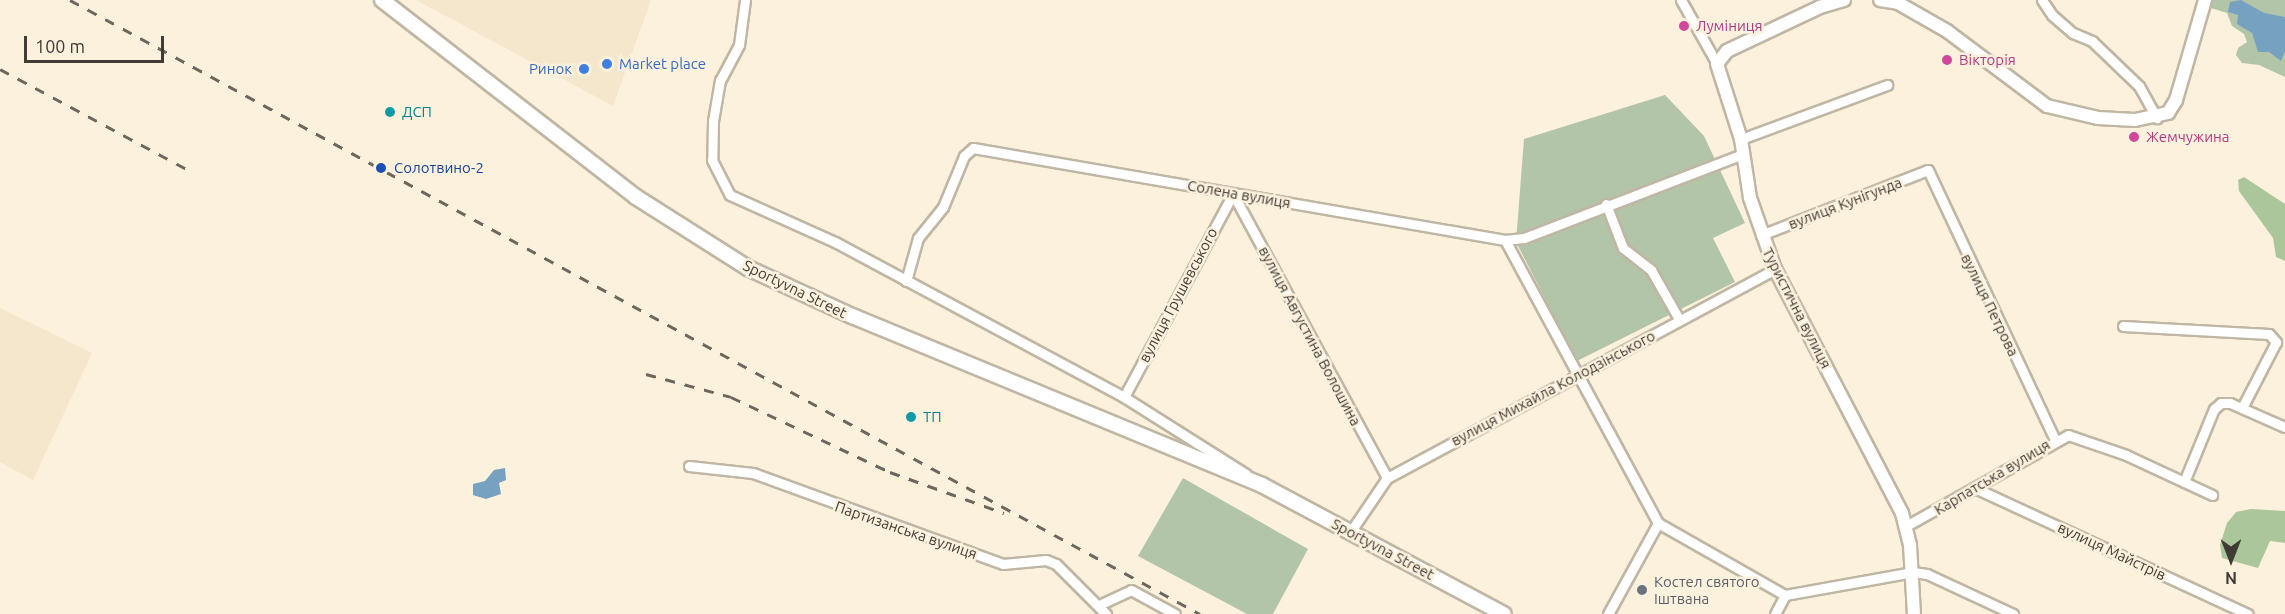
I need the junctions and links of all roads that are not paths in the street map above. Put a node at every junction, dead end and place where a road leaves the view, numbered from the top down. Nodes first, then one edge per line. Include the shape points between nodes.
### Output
1 (382, 0) edge
2 (745, 0) edge
3 (1681, 0) edge
4 (1844, 0) edge
5 (1880, 0) edge
6 (2042, 0) edge
7 (2205, 0) edge
8 (1717, 64) junction
9 (1887, 85) dead end
10 (2157, 118) junction
11 (1741, 140) junction
12 (1743, 154) junction
13 (1928, 170) joint
14 (1233, 194) junction
15 (1606, 204) junction
16 (1761, 235) junction
17 (1505, 240) junction
18 (1775, 269) junction
19 (906, 281) junction
20 (1679, 320) junction
21 (2123, 326) dead end
22 (1576, 374) junction
23 (1124, 397) junction
24 (2241, 408) junction
25 (2285, 428) edge
26 (2055, 440) junction
27 (689, 466) dead end
28 (1387, 478) junction
29 (2184, 482) junction
30 (1262, 485) junction
31 (1977, 489) junction
32 (2212, 495) dead end
33 (1658, 523) junction
34 (1906, 526) junction
35 (1351, 531) junction
36 (1913, 572) junction
37 (1785, 595) junction
38 (1099, 605) junction
39 (1106, 614) edge
40 (1175, 614) edge
41 (1504, 614) edge
42 (1608, 614) edge
43 (1775, 614) edge
44 (1914, 614) edge
45 (2013, 614) edge
46 (2247, 614) edge

1 - 30 main road, Sportyvna Street via 636,197 748,268 852,316
2 - 19 street, Sportyvna Street via 739,45 720,80 713,121 712,160 730,195 835,242
3 - 8 street, Туристична вулиця
4 - 8 street via 1820,7 1727,51
5 - 10 street via 1898,3 1947,31 2047,106 2098,118
6 - 10 street via 2052,15 2073,33 2092,41 2139,86
7 - 10 street via 2176,100 2168,113
8 - 11 street, Туристична вулиця
9 - 11 street
11 - 12 street, Туристична вулиця
12 - 15 street
12 - 16 street, Туристична вулиця
13 - 16 street, вулиця Кунігунда
13 - 26 street, вулиця Петрова
14 - 17 street, Солена вулиця
14 - 19 street, Солена вулиця via 972,148 964,156 944,207 918,238
14 - 23 street, вулиця Грушевського
14 - 28 street, вулиця Августина Волошина
15 - 17 street via 1524,238
15 - 20 street via 1623,248 1651,270
16 - 18 street, Туристична вулиця
17 - 22 street
18 - 20 street, вулиця Михайла Колодзінського
18 - 34 street, Туристична вулиця via 1883,471
19 - 23 street, Sportyvna Street
20 - 22 street, вулиця Михайла Колодзінського
21 - 24 street via 2269,334 2276,342
22 - 28 street, вулиця Михайла Колодзінського
22 - 33 street
23 - 30 street, Sportyvna Street
24 - 25 street
24 - 29 street via 2221,403 2214,409
26 - 29 street, Карпатська вулиця via 2079,435
26 - 31 street, Карпатська вулиця
27 - 38 street, Партизанська вулиця via 753,473 1003,564 1046,560 1056,564
28 - 35 street, вулиця Михайла Колодзінського
29 - 32 street, Карпатська вулиця
30 - 35 main road, Sportyvna Street
31 - 34 street, Карпатська вулиця
31 - 46 street, вулиця Майстрів
33 - 37 street
33 - 42 street
34 - 36 street, Туристична вулиця
35 - 41 main road, Sportyvna Street
36 - 37 street
36 - 44 street, Туристична вулиця
36 - 45 street via 1927,574
37 - 43 street
38 - 39 street, Партизанська вулиця
38 - 40 street via 1131,590

